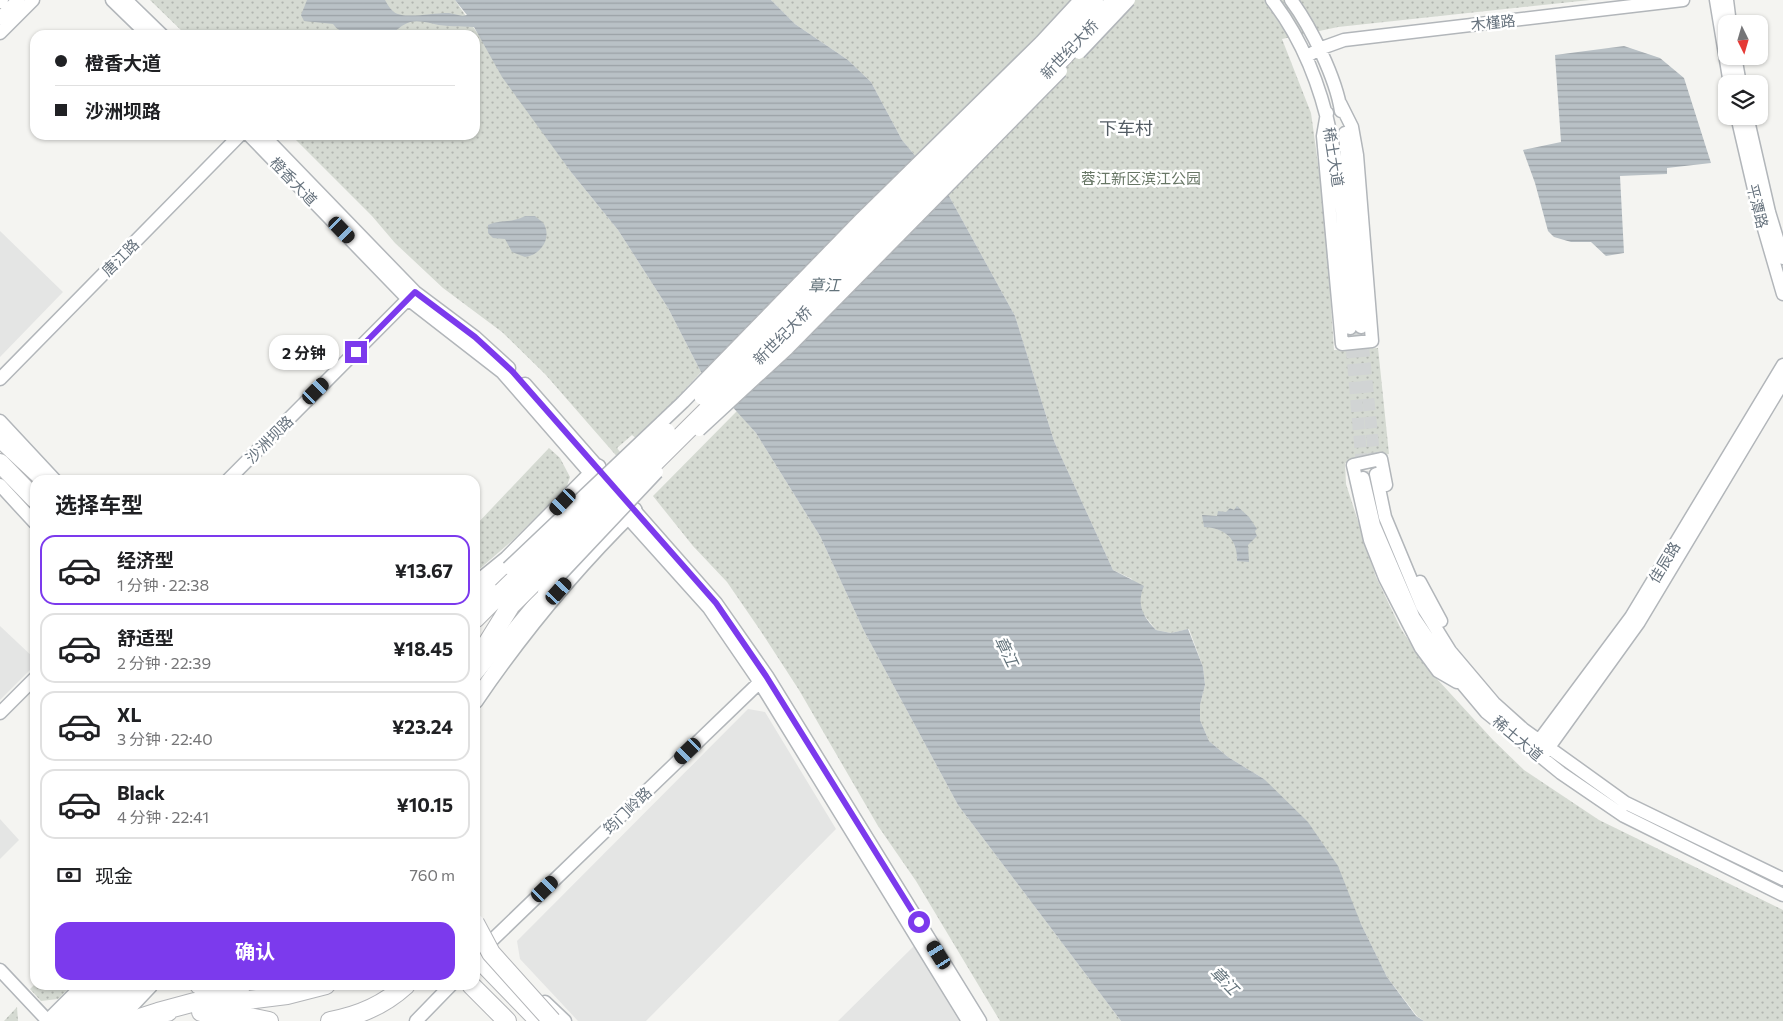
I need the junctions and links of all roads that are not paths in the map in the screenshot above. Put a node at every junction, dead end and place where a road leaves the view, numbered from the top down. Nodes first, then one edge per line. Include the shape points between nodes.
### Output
1 (18, 0) edge
2 (34, 0) edge
3 (112, 0) edge
4 (126, 0) edge
5 (138, 0) edge
6 (1080, 0) edge
7 (1094, 0) edge
8 (1116, 0) edge
9 (1129, 0) edge
10 (1272, 0) edge
11 (1291, 0) edge
12 (1683, 0) edge
13 (1716, 0) edge
14 (1727, 0) edge
15 (1729, 15) edge
16 (0, 18) edge
17 (143, 30) edge
18 (157, 30) edge
19 (166, 30) edge
20 (0, 33) edge
21 (1319, 49) junction
22 (1306, 56) junction
23 (1728, 75) edge
24 (1340, 103) junction
25 (1326, 113) junction
26 (1739, 125) edge
27 (1749, 125) edge
28 (235, 140) edge
29 (254, 140) edge
30 (268, 140) edge
31 (277, 140) edge
32 (358, 233) junction
33 (1783, 258) edge
34 (1783, 294) edge
35 (412, 295) junction
36 (1783, 365) edge
37 (0, 379) edge
38 (1783, 382) edge
39 (0, 422) edge
40 (0, 432) edge
41 (0, 438) edge
42 (0, 443) edge
43 (0, 463) edge
44 (595, 471) junction
45 (0, 473) edge
46 (31, 475) edge
47 (40, 475) edge
48 (40, 475) edge
49 (51, 475) edge
50 (233, 475) edge
51 (1370, 476) tunnel mouth
52 (0, 485) edge
53 (30, 496) edge
54 (30, 497) edge
55 (630, 513) junction
56 (30, 518) edge
57 (480, 581) edge
58 (480, 595) edge
59 (506, 598) junction
60 (480, 610) edge
61 (480, 615) edge
62 (480, 635) edge
63 (480, 653) edge
64 (480, 670) edge
65 (763, 679) junction
66 (1466, 679) junction
67 (30, 683) edge
68 (480, 693) edge
69 (0, 713) edge
70 (1540, 749) junction
71 (1783, 879) edge
72 (1783, 895) edge
73 (482, 949) edge
74 (0, 970) edge
75 (480, 975) edge
76 (480, 989) edge
77 (78, 990) edge
78 (89, 990) edge
79 (94, 990) edge
80 (109, 990) edge
81 (128, 990) edge
82 (145, 990) edge
83 (155, 990) edge
84 (306, 990) edge
85 (399, 990) edge
86 (446, 990) edge
87 (471, 990) edge
88 (476, 990) edge
89 (158, 1012) junction
90 (47, 1021) edge
91 (64, 1021) edge
92 (78, 1021) edge
93 (98, 1021) edge
94 (116, 1021) edge
95 (128, 1021) edge
96 (269, 1021) edge
97 (330, 1021) edge
98 (416, 1021) edge
99 (501, 1021) edge
100 (509, 1021) edge
101 (524, 1021) edge
102 (539, 1021) edge
103 (553, 1021) edge
104 (564, 1021) edge
105 (968, 1021) edge
106 (980, 1021) edge

1 - 16 street
2 - 20 street
3 - 17 street
4 - 18 street
5 - 19 street
6 - 58 street, bridge via 683,402
7 - 59 highway, 新世纪大桥, bridge via 1054,45
8 - 59 highway, 新世纪大桥, bridge via 1051,69
9 - 64 street, bridge via 787,349 651,478 544,592
10 - 22 street, 稀土大道 via 1289,21
11 - 21 street, 稀土大道
12 - 21 street, 木槿路 via 1344,40
13 - 23 street
14 - 15 street
21 - 22 street, 木槿路
21 - 24 street, 稀土大道
22 - 25 street, 稀土大道
24 - 25 street, 稀土大道 via 1350,183 1355,328 1340,193
24 - 25 street via 1352,127 1357,156 1372,341 1342,344 1324,136
26 - 34 street, 平潭路
27 - 33 street, 平潭路
28 - 37 street, 唐江路
29 - 35 street, 橙香大道
30 - 32 street, 橙香大道
31 - 32 street
32 - 35 street, 橙香大道
35 - 44 street, 橙香大道 via 475,337 512,371
35 - 50 street, 沙洲坝路
36 - 70 street, 佳辰路 via 1631,618
38 - 70 street, 佳辰路 via 1639,622
39 - 49 street
40 - 47 main road
41 - 48 highway
42 - 46 highway
43 - 53 highway
44 - 55 street, 橙香大道
44 - 57 main road via 507,559
45 - 54 main road
51 - 66 street, 稀土大道 via 1374,525 1414,618 1444,662
52 - 56 street
55 - 65 street, 橙香大道
55 - 68 main road via 535,618
59 - 60 highway
59 - 61 highway
59 - 62 highway
59 - 63 highway
65 - 73 street, 筠门岭路
65 - 105 street, 橙香大道
65 - 106 street, 橙香大道
66 - 66 street via 1402,541 1381,459 1353,465 1370,540 1385,578 1421,648 1438,671
66 - 70 street, 稀土大道 via 1523,729
67 - 69 street
70 - 71 street, 稀土大道 via 1626,803
70 - 72 street, 稀土大道 via 1624,816
73 - 102 highway
73 - 103 highway, bridge
73 - 104 street
74 - 90 street
75 - 101 highway
76 - 100 main road
77 - 90 street
78 - 91 highway
79 - 91 main road
80 - 92 highway
81 - 93 highway
82 - 94 main road
83 - 95 street
84 - 89 highway via 240,1001 195,1002
85 - 97 highway via 378,1006
86 - 98 street
87 - 99 street
88 - 100 highway
89 - 95 highway
89 - 96 highway via 221,1014

